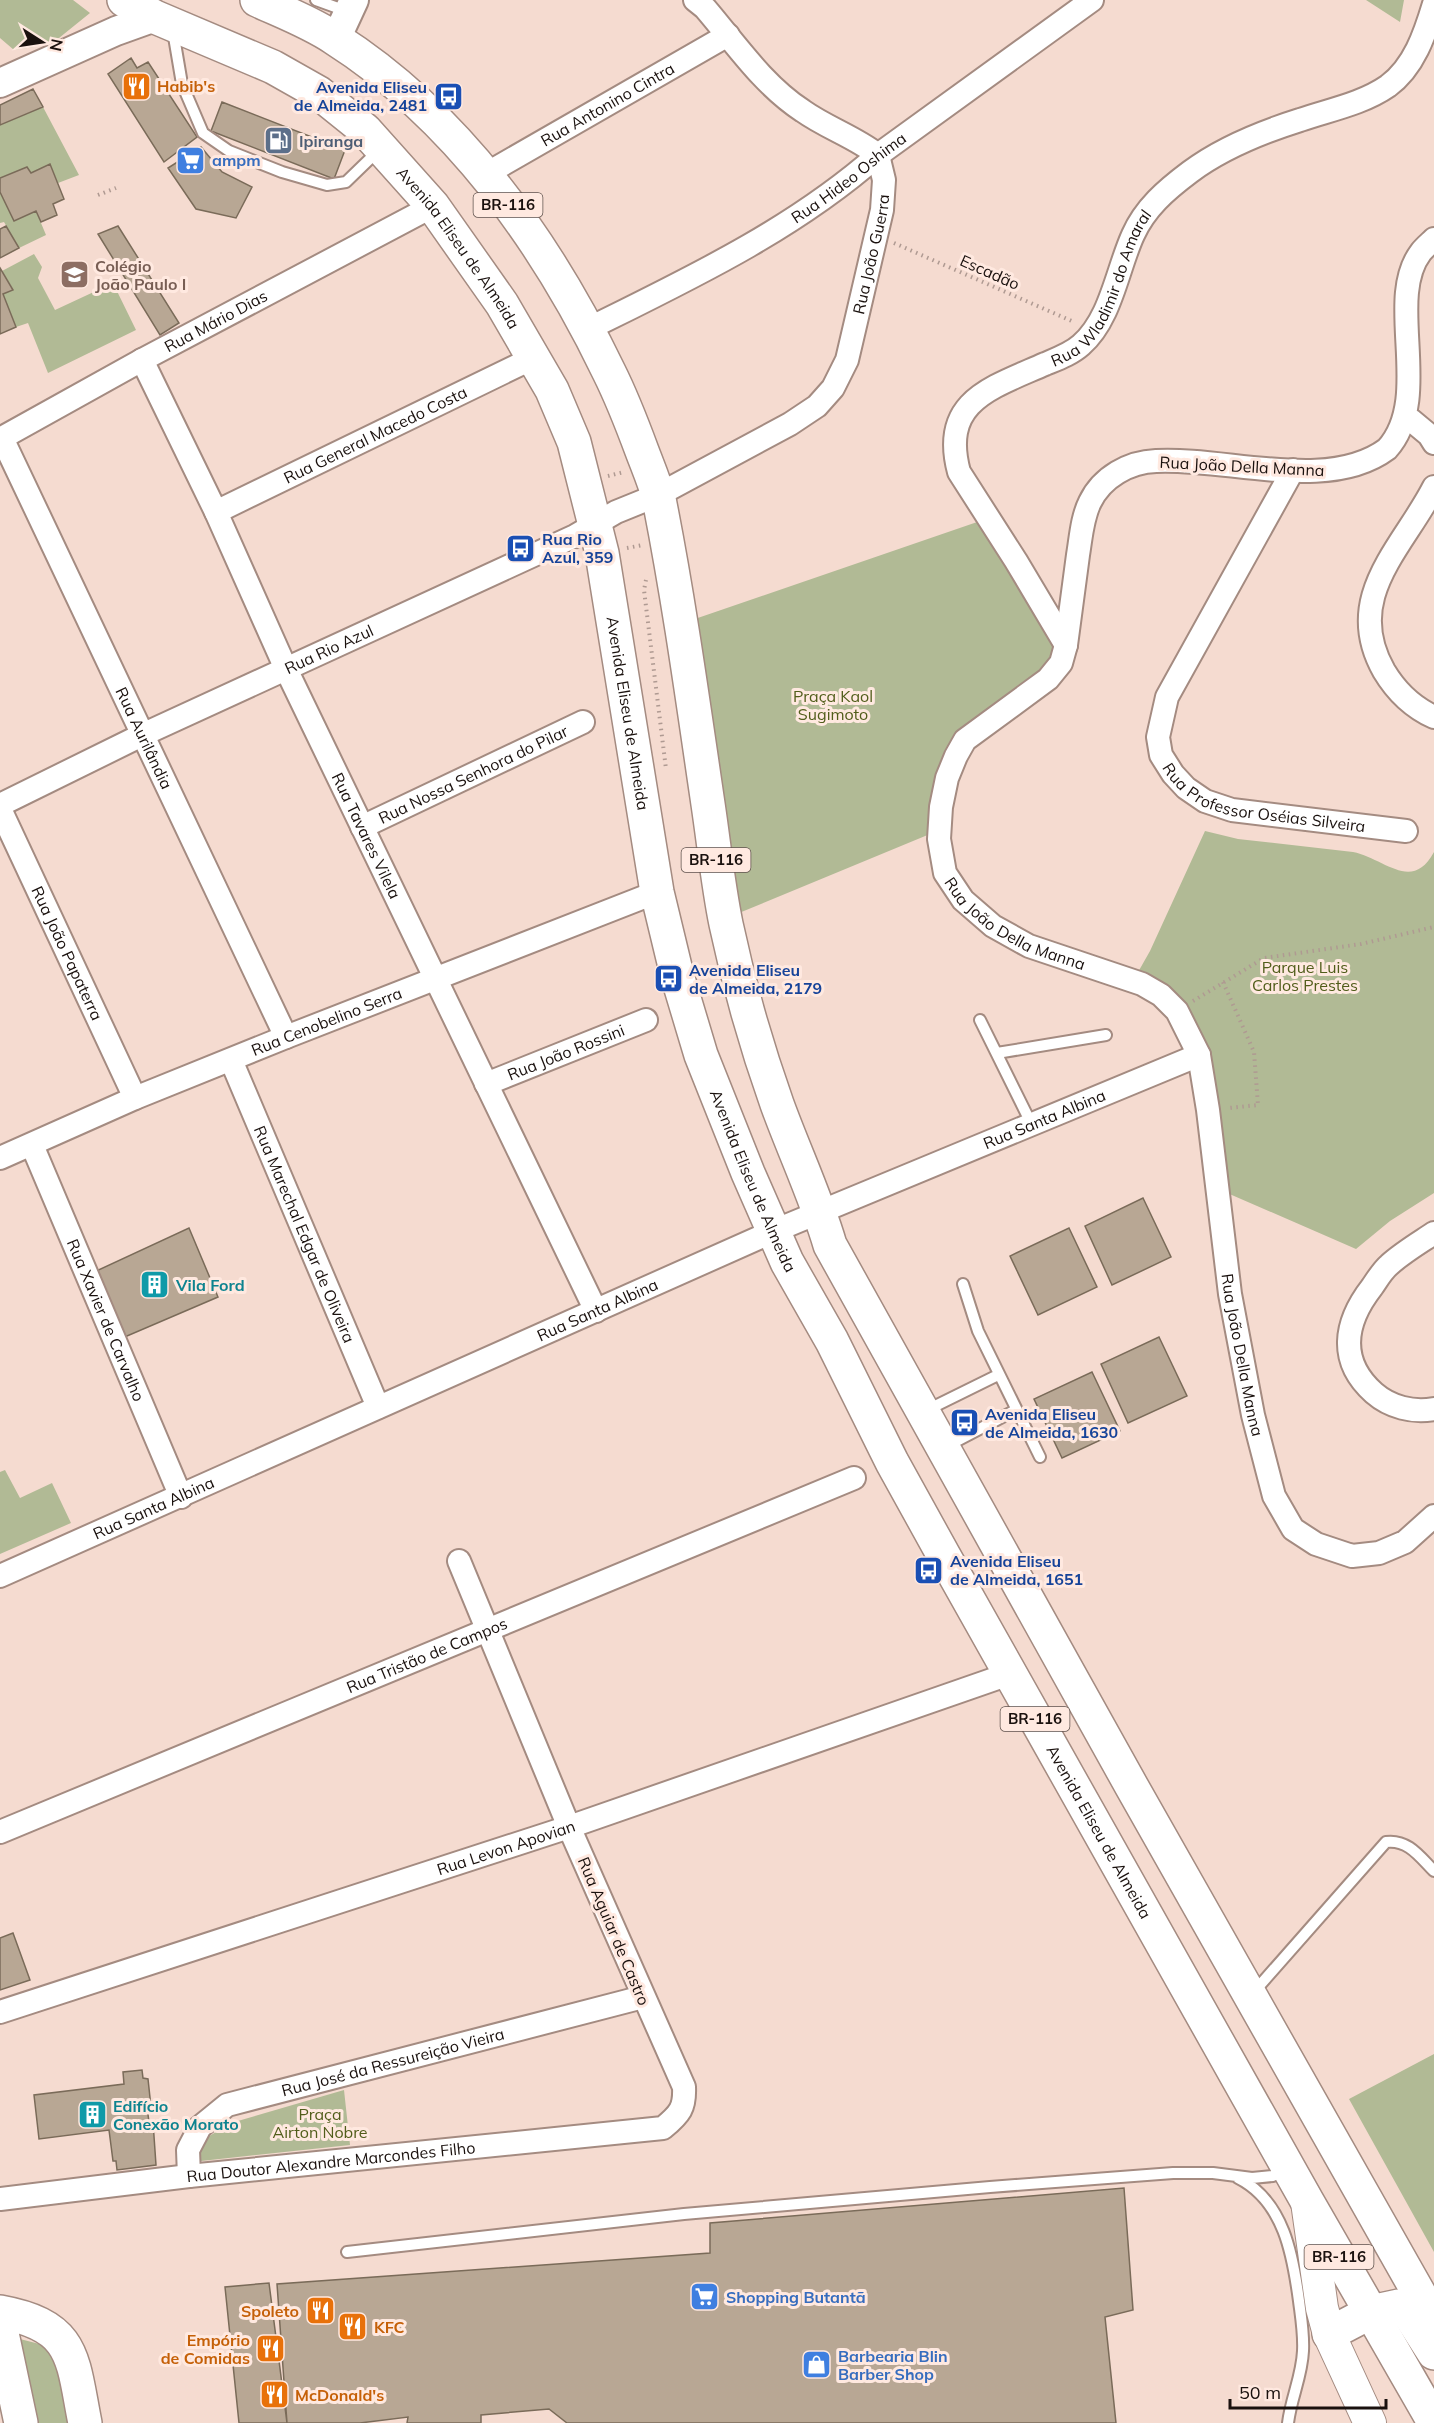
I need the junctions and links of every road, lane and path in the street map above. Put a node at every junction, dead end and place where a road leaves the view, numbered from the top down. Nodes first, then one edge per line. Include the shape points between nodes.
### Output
1 (124, 0) edge
2 (257, 0) edge
3 (694, 0) edge
4 (1092, 0) edge
5 (1434, 4) edge
6 (329, 12) edge
7 (164, 21) junction
8 (728, 35) junction
9 (4, 76) edge
10 (381, 148) junction
11 (878, 155) junction
12 (486, 174) junction
13 (116, 188) dead end
14 (98, 195) dead end
15 (433, 206) junction
16 (876, 236) junction
17 (1434, 239) edge
18 (588, 329) junction
19 (1094, 330) junction
20 (535, 357) junction
21 (142, 360) junction
22 (1411, 420) junction
23 (1, 438) edge
24 (1434, 443) edge
25 (1293, 470) junction
26 (1434, 487) edge
27 (658, 495) junction
28 (216, 512) junction
29 (594, 525) junction
30 (1066, 645) junction
31 (286, 669) junction
32 (1434, 717) edge
33 (583, 722) dead end
34 (142, 735) junction
35 (0, 807) edge
36 (362, 827) junction
37 (1406, 831) dead end
38 (657, 892) junction
39 (1434, 927) edge
40 (435, 977) junction
41 (1223, 982) junction
42 (1177, 1011) junction
43 (646, 1020) dead end
44 (980, 1020) dead end
45 (1106, 1035) dead end
46 (286, 1037) junction
47 (997, 1053) junction
48 (1199, 1055) junction
49 (231, 1060) junction
50 (486, 1084) junction
51 (135, 1098) junction
52 (1208, 1110) junction
53 (1032, 1125) junction
54 (32, 1145) junction
55 (0, 1158) edge
56 (821, 1212) junction
57 (774, 1232) junction
58 (1434, 1233) edge
59 (963, 1284) dead end
60 (596, 1311) junction
61 (998, 1376) junction
62 (378, 1407) junction
63 (1434, 1409) edge
64 (1016, 1410) junction
65 (924, 1412) junction
66 (944, 1448) junction
67 (1040, 1457) dead end
68 (854, 1478) dead end
69 (181, 1497) junction
70 (1434, 1516) edge
71 (459, 1561) dead end
72 (0, 1576) edge
73 (488, 1630) junction
74 (1010, 1674) junction
75 (569, 1827) junction
76 (0, 1832) edge
77 (1434, 1871) edge
78 (1251, 1996) junction
79 (643, 1997) junction
80 (0, 2013) edge
81 (663, 2128) joint
82 (1286, 2164) junction
83 (1230, 2174) junction
84 (189, 2176) junction
85 (0, 2199) edge
86 (1307, 2201) junction
87 (347, 2252) dead end
88 (0, 2312) edge
89 (1371, 2312) junction
90 (1434, 2320) edge
91 (0, 2324) edge
92 (1329, 2334) junction
93 (1434, 2354) edge
94 (1365, 2419) edge
95 (1434, 2422) edge
96 (21, 2423) edge
97 (85, 2423) edge
98 (1288, 2423) edge

1 - 7 main road, Avenida Eliseu de Almeida / BR-116
2 - 6 main road, BR-116
3 - 8 street
4 - 11 street, Rua Hideo Oshima
5 - 19 street, Rua Wladimir do Amaral via 1409,63 1389,85 1364,100 1247,139 1192,170 1163,192 1133,235
6 - 12 main road, BR-116
7 - 9 street via 116,31
7 - 10 main road, Avenida Eliseu de Almeida / BR-116 via 273,67 318,93 365,130
7 - 10 lane via 182,84 203,133 229,151 327,185 346,182
8 - 11 street via 755,68 803,112 860,141
8 - 12 street, Rua Antonino Cintra
10 - 15 main road, Avenida Eliseu de Almeida / BR-116
11 - 16 street, Rua João Guerra via 884,180
11 - 18 street, Rua Hideo Oshima via 858,173 719,264
12 - 18 main road, BR-116 via 540,250
13 - 14 path
15 - 20 main road, Avenida Eliseu de Almeida / BR-116
15 - 21 street, Rua Mário Dias
16 - 19 path, Escadão
16 - 27 street, Rua João Guerra via 847,360 833,388 817,406 790,424
17 - 22 street, Rua João Della Manna via 1420,253 1410,289 1418,383
18 - 27 main road, BR-116 via 623,401
19 - 30 street, Rua Wladimir do Amaral via 1065,355 968,405 954,435 958,472
20 - 28 street, Rua General Macedo Costa
20 - 29 main road, Avenida Eliseu de Almeida / BR-116 via 570,433
21 - 23 street, Rua Mário Dias
21 - 28 street, Rua Tavares Vilela
22 - 24 street
22 - 25 street, Rua João Della Manna via 1389,448 1368,461 1326,471
23 - 34 street, Rua Aurilândia
25 - 30 street, Rua João Della Manna via 1155,461 1123,468 1100,485 1089,502 1083,523
25 - 37 street, Rua Professor Oséias Silveira via 1167,697 1158,737 1161,755 1186,788 1205,801 1232,810
26 - 32 street via 1382,571 1372,598 1370,624 1372,644 1392,684 1409,702
27 - 29 street, Rua Rio Azul
27 - 56 main road, BR-116 via 725,920 737,974 776,1101
28 - 31 street, Rua Tavares Vilela
29 - 31 street, Rua Rio Azul
29 - 38 main road, Avenida Eliseu de Almeida / BR-116 via 602,553
30 - 42 street, Rua João Della Manna via 1061,663 1048,679 965,740 956,756 941,807 939,839 945,873 963,900 993,926 1029,946 1145,985
31 - 34 street, Rua Rio Azul
31 - 36 street, Rua Tavares Vilela
33 - 36 street, Rua Nossa Senhora do Pilar
34 - 35 street, Rua Rio Azul
34 - 46 street, Rua Aurilândia
35 - 51 street, Rua João Papaterra
36 - 40 street, Rua Tavares Vilela
38 - 40 street, Rua Cenobelino Serra
38 - 57 main road, Avenida Eliseu de Almeida / BR-116 via 701,1055
39 - 41 path via 1361,944 1264,958
40 - 46 street, Rua Cenobelino Serra
40 - 50 street, Rua Tavares Vilela
41 - 42 path
41 - 52 path via 1254,1052 1258,1105
42 - 48 street, Rua João Della Manna
43 - 50 street, Rua João Rossini
44 - 47 lane
45 - 47 lane
46 - 49 street, Rua Cenobelino Serra
47 - 53 lane
48 - 52 street, Rua João Della Manna
48 - 53 street, Rua Santa Albina
49 - 51 street, Rua Cenobelino Serra
49 - 62 street, Rua Marechal Edgar de Oliveira
50 - 60 street, Rua Tavares Vilela
51 - 54 street, Rua Cenobelino Serra
52 - 70 street, Rua João Della Manna via 1230,1294 1253,1415 1274,1496 1293,1529 1316,1544 1352,1556 1380,1553 1405,1542
53 - 56 street, Rua Santa Albina
54 - 55 street, Rua Cenobelino Serra
54 - 69 street, Rua Xavier de Carvalho
56 - 57 street, Rua Santa Albina
56 - 65 main road, BR-116 via 830,1245
57 - 60 street, Rua Santa Albina
57 - 74 main road, Avenida Eliseu de Almeida / BR-116 via 892,1462
58 - 63 street via 1388,1266 1361,1301 1351,1325 1348,1348 1352,1367 1381,1400 1401,1408
59 - 61 lane
60 - 62 street, Rua Santa Albina
61 - 64 lane
61 - 65 lane
62 - 69 street, Rua Santa Albina
64 - 66 lane
64 - 67 lane
65 - 66 main road, BR-116
66 - 78 main road, BR-116
68 - 73 street, Rua Tristão de Campos
69 - 72 street, Rua Santa Albina
71 - 73 street, Rua Aguiar de Castro
73 - 75 street, Rua Aguiar de Castro
73 - 76 street, Rua Tristão de Campos
74 - 75 street, Rua Levon Apovian
74 - 82 main road, Avenida Eliseu de Almeida / BR-116
75 - 79 street, Rua Aguiar de Castro
75 - 80 street, Rua Levon Apovian
77 - 78 lane via 1406,1844 1386,1842
78 - 90 main road, BR-116
79 - 81 street, Rua Aguiar de Castro via 684,2087 684,2102 677,2116
79 - 84 street, Rua José da Ressureição Vieira via 227,2105 200,2127 188,2150
81 - 84 street, Rua Doutor Alexandre Marcondes Filho
82 - 83 lane via 1273,2176
82 - 86 main road, Avenida Eliseu de Almeida / BR-116
83 - 87 lane via 1173,2173 684,2214
83 - 98 lane via 1250,2184 1261,2196 1283,2227 1291,2248 1304,2351
84 - 85 street, Rua Doutor Alexandre Marcondes Filho
86 - 89 main road, Avenida Eliseu de Almeida / BR-116
86 - 92 main road
88 - 97 main road via 34,2321 62,2339 76,2374
89 - 92 main road
89 - 93 main road via 1400,2306
89 - 95 main road, Avenida Eliseu de Almeida / BR-116
91 - 96 main road
92 - 94 main road

